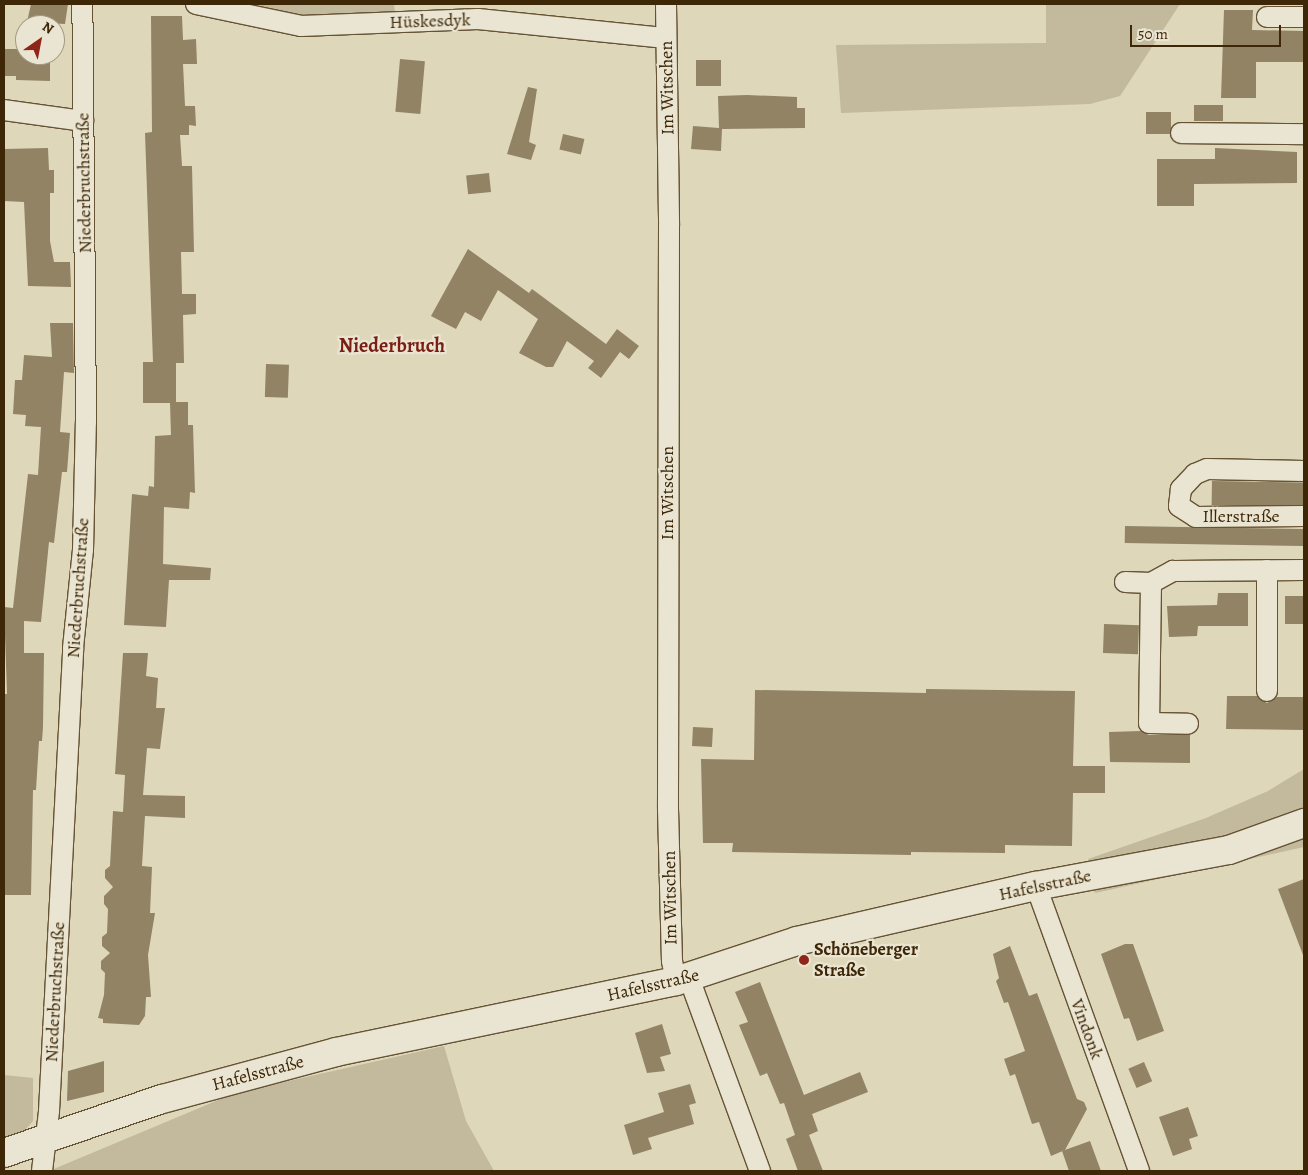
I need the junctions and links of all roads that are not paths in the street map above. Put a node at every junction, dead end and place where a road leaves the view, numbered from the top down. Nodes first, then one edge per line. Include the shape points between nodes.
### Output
1 (82, 4) edge
2 (196, 4) edge
3 (666, 4) edge
4 (1267, 17) dead end
5 (1304, 17) edge
6 (666, 38) junction
7 (4, 110) edge
8 (83, 122) junction
9 (1181, 133) dead end
10 (1304, 134) edge
11 (1304, 471) edge
12 (1304, 516) edge
13 (1267, 570) junction
14 (1304, 570) edge
15 (1125, 582) dead end
16 (1151, 583) junction
17 (1267, 691) dead end
18 (1188, 724) dead end
19 (1304, 823) edge
20 (1036, 886) junction
21 (682, 980) junction
22 (46, 1139) junction
23 (4, 1153) edge
24 (42, 1171) edge
25 (760, 1171) edge
26 (1139, 1171) edge

1 - 8 street, Niederbruchstraße
2 - 6 street, Hüskesdyk via 300,26 478,19
3 - 6 street, Im Witschen
4 - 5 street
6 - 21 street, Im Witschen via 669,226 668,799 672,961
7 - 8 street
8 - 22 street, Niederbruchstraße via 86,422 83,550 73,648
9 - 10 street
11 - 12 street, Illerstraße via 1207,469 1195,474 1181,489 1179,506 1196,517
13 - 14 street
13 - 16 street via 1173,571
13 - 17 street
15 - 16 street
16 - 18 street via 1149,723
19 - 20 main road, Hafelsstraße via 1229,850
20 - 21 main road, Hafelsstraße via 797,941
20 - 26 street, Vindonk
21 - 22 main road, Hafelsstraße via 336,1052 162,1099
21 - 25 street
22 - 23 main road, Hafelsstraße
22 - 24 street, Niederbruchstraße

